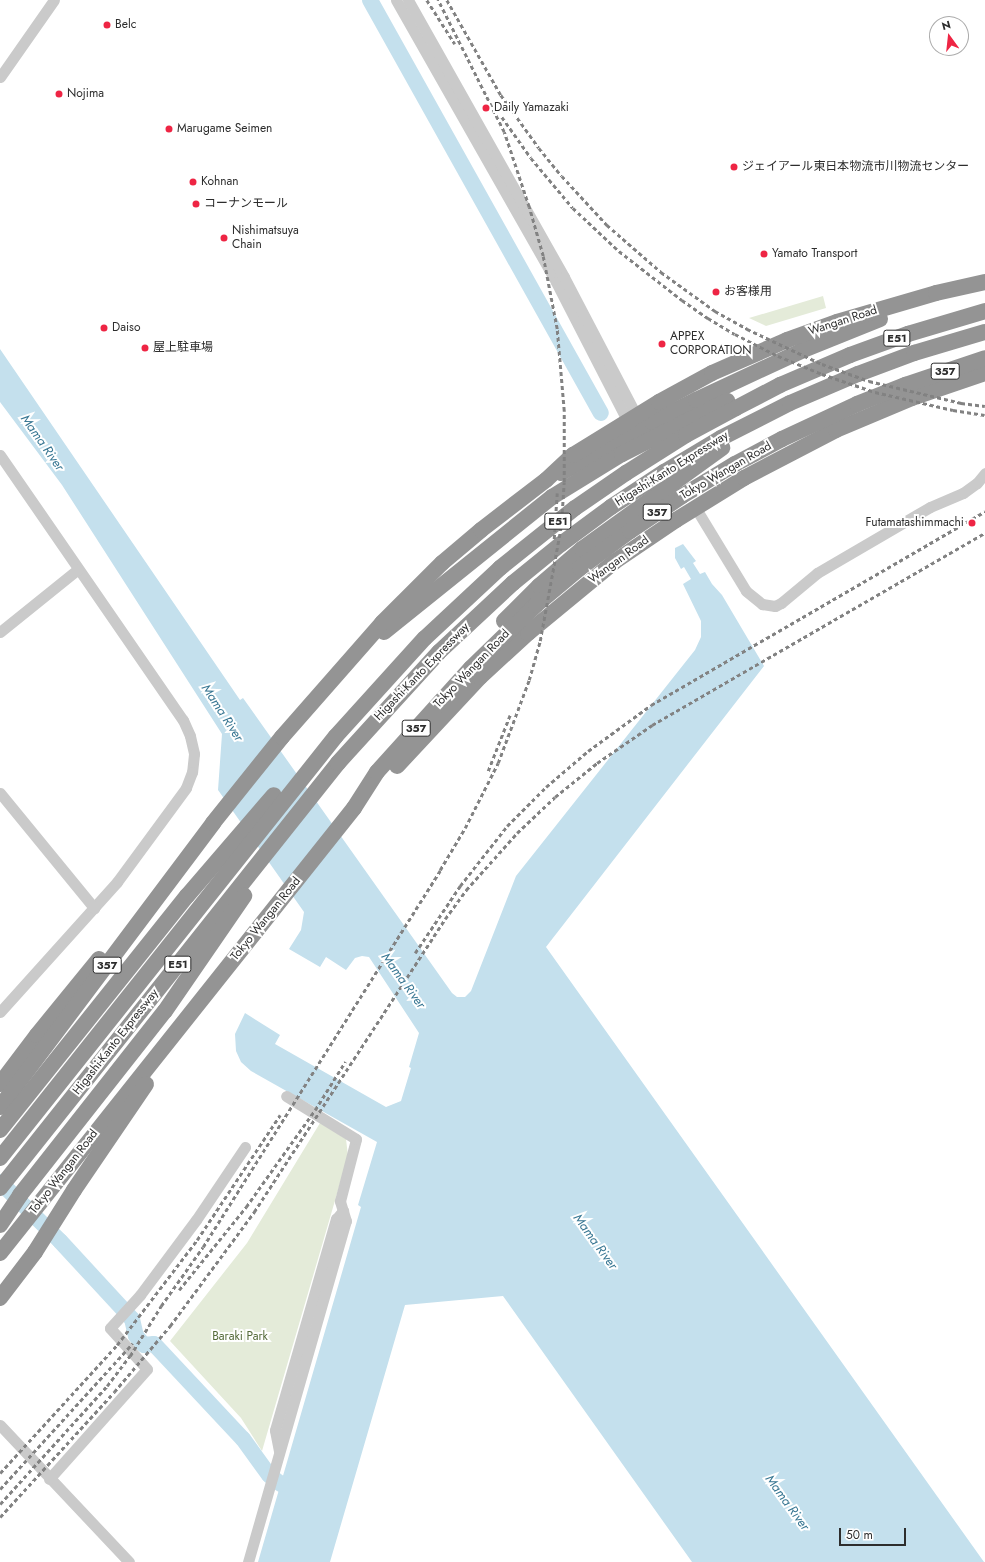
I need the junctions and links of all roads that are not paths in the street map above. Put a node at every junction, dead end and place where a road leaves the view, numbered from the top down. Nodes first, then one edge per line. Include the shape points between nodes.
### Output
1 (54, 0) edge
2 (396, 0) edge
3 (408, 0) edge
4 (0, 77) edge
5 (512, 194) junction
6 (985, 284) edge
7 (985, 311) edge
8 (985, 332) edge
9 (985, 358) edge
10 (810, 372) junction
11 (985, 373) edge
12 (768, 414) junction
13 (631, 418) junction
14 (0, 455) edge
15 (985, 473) edge
16 (546, 480) junction
17 (695, 507) junction
18 (78, 569) junction
19 (0, 632) edge
20 (352, 655) junction
21 (446, 695) junction
22 (347, 723) junction
23 (390, 765) junction
24 (0, 793) edge
25 (304, 806) junction
26 (213, 822) junction
27 (94, 908) junction
28 (0, 1012) edge
29 (192, 1012) junction
30 (37, 1034) junction
31 (0, 1073) edge
32 (0, 1084) edge
33 (286, 1096) dead end
34 (0, 1107) edge
35 (0, 1130) edge
36 (245, 1147) dead end
37 (0, 1158) edge
38 (0, 1188) edge
39 (0, 1226) edge
40 (2, 1250) edge
41 (25, 1259) junction
42 (0, 1281) edge
43 (0, 1298) edge
44 (0, 1425) edge
45 (49, 1479) junction
46 (129, 1562) edge
47 (248, 1562) edge

1 - 4 street
2 - 5 street
3 - 5 street
5 - 13 street via 560,279
6 - 13 highway, Wangan Road / 357 via 957,288 868,312 787,340 712,373
6 - 16 highway, 357 via 879,319 803,350 658,419
7 - 10 highway, Higashi-Kanto Expressway / E51 via 908,334
8 - 12 highway, Higashi-Kanto Expressway / E51 via 914,353 819,390
9 - 21 highway, Tokyo Wangan Road / 357 via 905,385 837,413 782,439 654,514 600,553 536,605 496,642
10 - 20 highway via 773,382 721,404 592,472 538,508 404,617
10 - 22 highway, Higashi-Kanto Expressway / E51 via 686,435 575,508 448,614
11 - 17 highway, Wangan Road / 357 via 912,398 836,430
12 - 21 highway via 627,515 563,565 523,601 476,651
12 - 25 highway, Higashi-Kanto Expressway / E51 via 657,476 540,560 439,652 358,740
13 - 16 highway, Wangan Road / 357 via 573,455
14 - 18 street
15 - 17 street via 977,483 963,493 930,506 817,573 775,606 762,604 746,590
16 - 20 highway, 357 via 442,563
17 - 23 highway, Wangan Road / 357 via 614,562 533,629
18 - 19 street
18 - 27 street via 183,720 194,754 190,780 180,797 118,882
20 - 26 highway, 357
21 - 23 highway, Tokyo Wangan Road / 357
22 - 35 highway via 287,782 226,850 120,978
22 - 37 highway, Higashi-Kanto Expressway / E51
23 - 29 highway, Tokyo Wangan Road / 357 via 377,772 354,808
24 - 27 street
25 - 38 highway, Higashi-Kanto Expressway / E51
25 - 39 highway via 165,1011 20,1195
26 - 30 highway
26 - 34 highway, 357
27 - 28 street
29 - 40 highway, Tokyo Wangan Road / 357
29 - 41 highway via 131,1108
30 - 31 highway
30 - 32 highway
33 - 47 street via 356,1139 340,1201 343,1211 336,1219 275,1430 280,1453
36 - 45 street via 196,1220 140,1295 110,1328 147,1369
41 - 42 highway
41 - 43 highway
44 - 45 street
45 - 46 street

